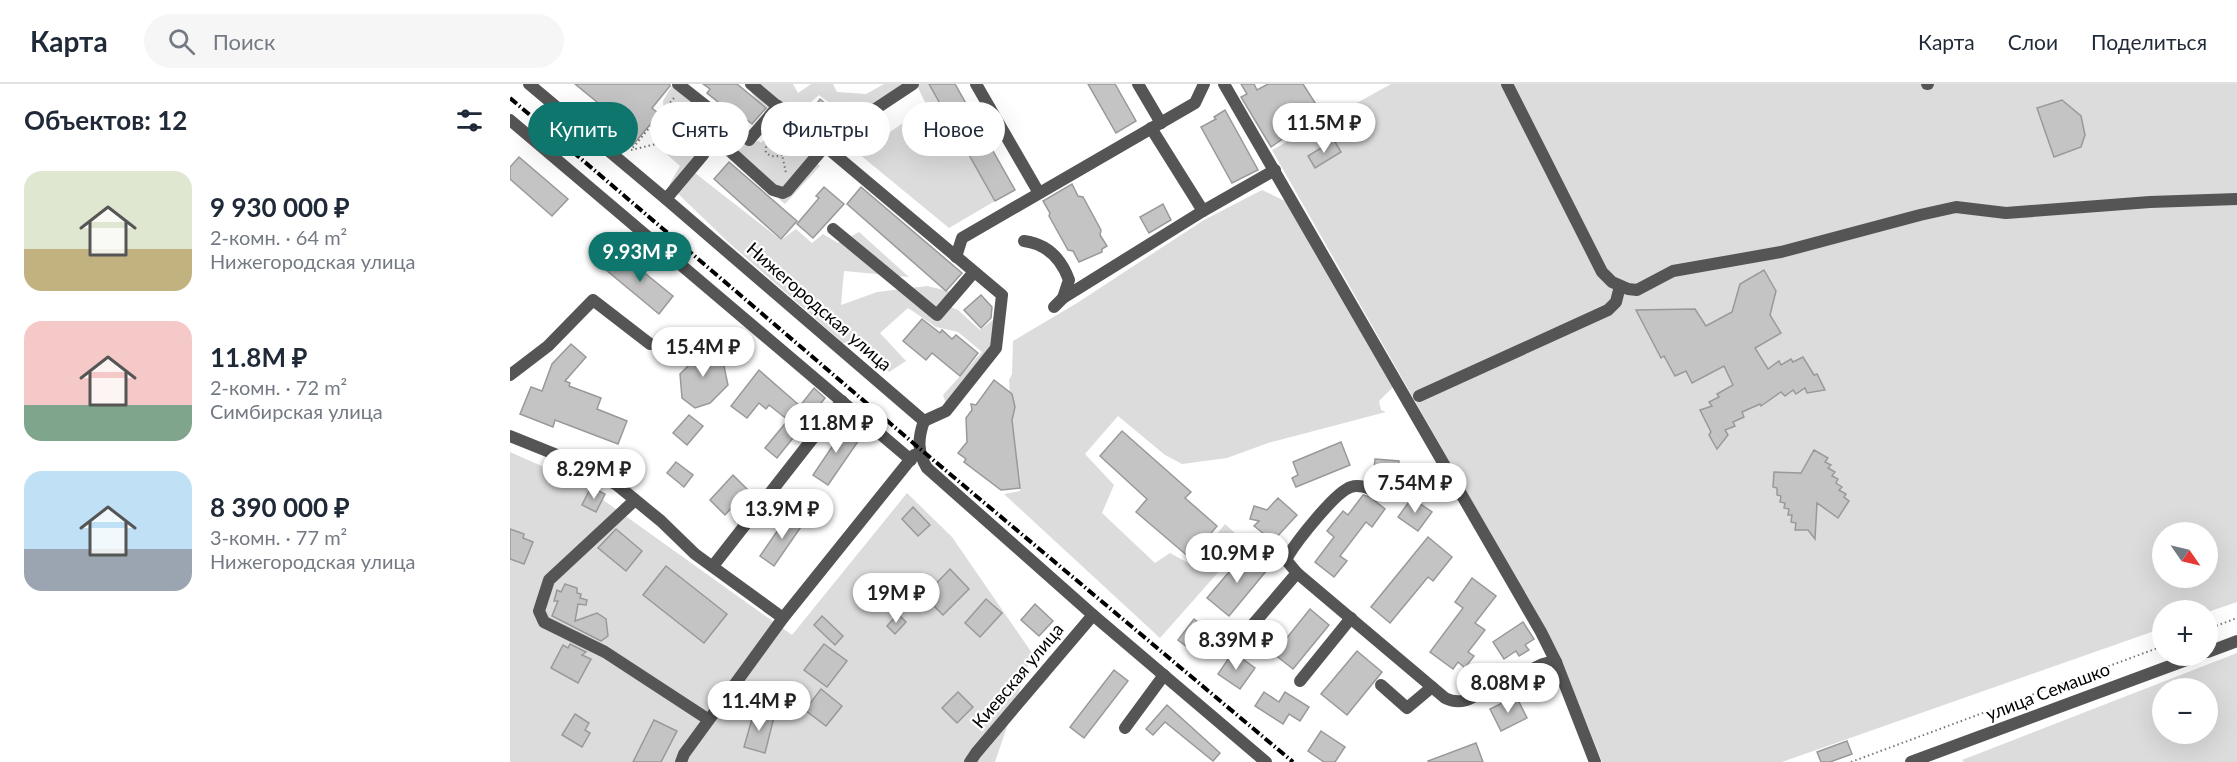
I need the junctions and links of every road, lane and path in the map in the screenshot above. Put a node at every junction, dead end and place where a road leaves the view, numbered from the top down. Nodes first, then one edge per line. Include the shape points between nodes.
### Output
1 (529, 84) edge
2 (751, 84) edge
3 (913, 84) edge
4 (976, 84) edge
5 (1138, 84) edge
6 (1204, 84) edge
7 (1224, 84) edge
8 (1507, 84) edge
9 (677, 90) edge
10 (668, 102) edge
11 (773, 102) edge
12 (886, 102) edge
13 (510, 120) edge
14 (650, 125) edge
15 (1156, 126) junction
16 (761, 127) edge
17 (761, 138) edge
18 (750, 140) junction
19 (650, 145) edge
20 (702, 156) edge
21 (734, 156) edge
22 (783, 156) edge
23 (814, 156) edge
24 (838, 156) edge
25 (1275, 170) junction
26 (790, 187) junction
27 (1039, 193) junction
28 (666, 199) junction
29 (2237, 199) edge
30 (1203, 211) junction
31 (833, 229) dead end
32 (1024, 241) dead end
33 (956, 257) junction
34 (974, 272) junction
35 (1620, 286) junction
36 (650, 344) dead end
37 (510, 375) edge
38 (1419, 396) dead end
39 (842, 401) junction
40 (924, 421) junction
41 (510, 436) edge
42 (919, 448) junction
43 (911, 460) junction
44 (1374, 490) dead end
45 (635, 500) junction
46 (713, 566) junction
47 (1297, 573) junction
48 (1094, 615) junction
49 (783, 618) junction
50 (1352, 618) junction
51 (2237, 618) edge
52 (2218, 625) edge
53 (2237, 641) edge
54 (1237, 644) dead end
55 (2218, 648) edge
56 (2152, 650) edge
57 (1556, 662) junction
58 (2171, 666) edge
59 (1164, 675) junction
60 (1300, 681) dead end
61 (1381, 685) dead end
62 (1432, 687) junction
63 (704, 717) dead end
64 (1125, 728) dead end
65 (681, 762) edge
66 (970, 762) edge
67 (1266, 762) edge
68 (1595, 762) edge
69 (1851, 762) edge
70 (1911, 762) edge

1 - 28 street, Нижегородская улица
2 - 11 street
3 - 12 street
4 - 27 street
5 - 15 street
6 - 15 street via 1196,103
7 - 25 street
8 - 35 street via 1602,272
9 - 10 path
9 - 18 street
13 - 39 street
14 - 19 path via 631,150
15 - 27 street
15 - 30 street
16 - 18 street
17 - 18 path
20 - 28 street
21 - 26 street via 773,190 783,193
22 - 26 path
23 - 26 street
24 - 33 street
25 - 30 street
25 - 57 street
27 - 33 street via 962,238
28 - 40 street, Нижегородская улица
29 - 35 street via 2006,213 1956,207 1781,252 1673,271 1637,290
30 - 32 street via 1059,303 1068,280 1059,259 1047,248
31 - 34 street via 937,315
33 - 34 street
34 - 40 street via 1002,295 996,348 946,411
35 - 38 street via 1616,302 1608,310
36 - 37 street via 592,300 548,346
39 - 43 street
39 - 46 street
40 - 42 street
41 - 45 street via 572,461 617,485
42 - 43 street
42 - 48 street via 927,468
43 - 49 street
44 - 47 street via 1351,487 1335,497 1288,556 1287,561
45 - 46 street
45 - 63 street via 549,580 539,611 544,622 605,652
46 - 49 street
47 - 50 street
47 - 54 street
48 - 59 street
48 - 66 street, Киевская улица
49 - 65 street
50 - 60 street
50 - 62 street
51 - 52 path
53 - 55 street
56 - 69 path
57 - 62 street via 1543,663 1512,680 1501,681 1463,702 1451,701
57 - 68 street
58 - 70 street, улица Семашко
59 - 64 street
59 - 67 street
61 - 62 street via 1407,708

